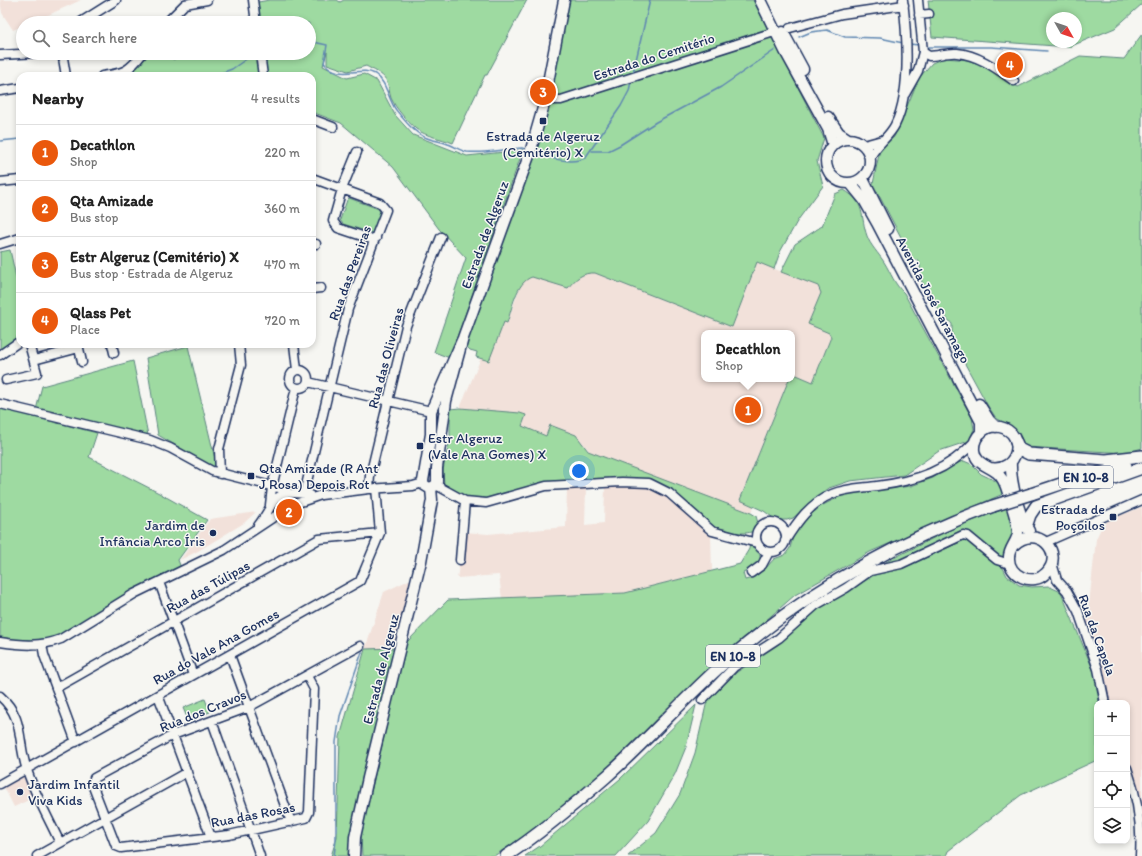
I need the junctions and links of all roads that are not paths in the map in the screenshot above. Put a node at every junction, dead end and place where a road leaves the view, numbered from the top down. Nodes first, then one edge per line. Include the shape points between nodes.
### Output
1 (116, 0) edge
2 (207, 0) edge
3 (253, 0) edge
4 (564, 0) edge
5 (760, 0) edge
6 (767, 0) edge
7 (918, 0) edge
8 (903, 3) edge
9 (929, 14) dead end
10 (919, 15) junction
11 (91, 16) edge
12 (173, 16) edge
13 (255, 16) edge
14 (790, 28) dead end
15 (771, 33) dead end
16 (921, 35) junction
17 (907, 36) junction
18 (923, 52) junction
19 (16, 54) edge
20 (0, 55) edge
21 (934, 56) junction
22 (63, 60) edge
23 (138, 60) edge
24 (261, 60) edge
25 (65, 72) edge
26 (124, 72) edge
27 (262, 72) edge
28 (918, 72) junction
29 (1014, 81) dead end
30 (16, 89) edge
31 (0, 91) edge
32 (903, 98) junction
33 (545, 100) junction
34 (316, 121) edge
35 (333, 127) dead end
36 (848, 139) junction
37 (883, 139) junction
38 (833, 145) junction
39 (864, 145) junction
40 (357, 152) dead end
41 (870, 156) junction
42 (316, 179) edge
43 (863, 179) junction
44 (16, 180) edge
45 (0, 182) edge
46 (851, 184) junction
47 (342, 189) junction
48 (441, 237) dead end
49 (376, 238) junction
50 (16, 239) edge
51 (0, 244) edge
52 (463, 338) junction
53 (16, 344) edge
54 (30, 348) edge
55 (72, 348) edge
56 (78, 348) edge
57 (113, 348) edge
58 (239, 348) edge
59 (295, 348) edge
60 (114, 353) dead end
61 (0, 355) edge
62 (34, 360) junction
63 (82, 362) dead end
64 (298, 370) junction
65 (6, 380) dead end
66 (308, 382) junction
67 (329, 385) junction
68 (296, 388) junction
69 (388, 400) junction
70 (0, 404) edge
71 (432, 412) junction
72 (444, 415) junction
73 (996, 427) junction
74 (978, 437) junction
75 (1016, 442) junction
76 (962, 455) junction
77 (1142, 456) edge
78 (978, 460) junction
79 (1011, 462) junction
80 (1142, 462) edge
81 (1142, 467) edge
82 (990, 468) junction
83 (220, 474) junction
84 (430, 482) junction
85 (272, 487) junction
86 (373, 488) junction
87 (290, 493) junction
88 (304, 494) junction
89 (1031, 494) junction
90 (321, 495) junction
91 (1142, 500) edge
92 (465, 501) junction
93 (270, 506) junction
94 (292, 506) junction
95 (280, 512) junction
96 (798, 520) junction
97 (781, 526) junction
98 (257, 529) junction
99 (1029, 532) junction
100 (1066, 532) junction
101 (380, 533) junction
102 (757, 534) junction
103 (743, 538) junction
104 (785, 541) junction
105 (1046, 542) junction
106 (757, 543) junction
107 (1014, 545) junction
108 (769, 552) junction
109 (1052, 558) junction
110 (460, 560) dead end
111 (1010, 564) junction
112 (751, 573) dead end
113 (1041, 577) junction
114 (1057, 580) junction
115 (159, 582) junction
116 (174, 621) junction
117 (0, 642) edge
118 (42, 644) junction
119 (360, 646) dead end
120 (230, 654) junction
121 (193, 675) junction
122 (307, 676) junction
123 (56, 688) junction
124 (158, 695) junction
125 (0, 696) edge
126 (702, 700) dead end
127 (1104, 700) edge
128 (249, 707) junction
129 (212, 721) junction
130 (173, 735) junction
131 (76, 742) junction
132 (27, 769) junction
133 (187, 772) junction
134 (1128, 772) edge
135 (0, 784) edge
136 (104, 818) junction
137 (291, 822) junction
138 (251, 830) junction
139 (211, 838) junction
140 (60, 843) junction
141 (37, 856) edge
142 (260, 856) edge
143 (354, 856) edge
144 (506, 856) edge
145 (1140, 856) edge

1 - 11 street
2 - 12 street via 185,4
3 - 13 street
4 - 33 main road, Estrada de Algeruz
5 - 38 main road via 828,128
6 - 36 main road via 833,125
7 - 10 street
8 - 14 street via 842,14
8 - 17 street
9 - 10 street
10 - 16 street
15 - 33 street, Estrada do Cemitério via 562,100
16 - 17 street
16 - 18 street
17 - 32 street
18 - 21 street via 926,56
18 - 28 street
19 - 20 street
21 - 28 street
21 - 29 street via 946,53 969,55
22 - 25 street
23 - 26 street via 130,70
24 - 27 street
28 - 32 street
30 - 31 street
32 - 37 street via 894,126
33 - 52 main road, Estrada de Algeruz via 530,150
34 - 35 street
36 - 38 main road
36 - 39 main road via 857,140
37 - 39 street
37 - 41 street
38 - 46 main road, Avenida José Saramago via 826,157 828,171 837,181
39 - 41 main road
40 - 47 street
41 - 43 main road via 870,169
42 - 47 street, Rua das Pereiras
43 - 46 main road
43 - 73 main road, Avenida José Saramago via 983,412
44 - 45 street
46 - 74 main road, Avenida José Saramago via 878,223 981,422
47 - 49 street, Rua das Pereiras via 383,206 385,214
47 - 49 street via 333,221 335,225 371,239
48 - 69 street, Rua das Oliveiras via 406,326
49 - 67 street, Rua das Pereiras via 352,296
50 - 51 street
52 - 71 main road, Estrada de Algeruz
52 - 72 main road, Estrada de Algeruz
53 - 61 street
54 - 62 street
55 - 62 street
56 - 63 street
57 - 60 street
58 - 83 street via 241,365 219,449
59 - 64 street
62 - 65 street via 37,373
64 - 66 street via 304,372
64 - 68 street via 291,373 290,377 290,384
66 - 67 street
66 - 68 street via 303,387
67 - 69 street
67 - 88 street, Rua das Pereiras
68 - 85 street
69 - 71 street
69 - 86 street, Rua das Oliveiras via 370,476
70 - 83 street via 150,440
71 - 72 main road via 437,420
71 - 84 main road, Estrada de Algeruz via 425,465
72 - 84 main road, Estrada de Algeruz
73 - 74 main road via 988,428
73 - 75 main road via 1007,430
74 - 76 street
74 - 78 main road via 975,453
75 - 77 highway via 1019,449 1029,454 1106,460
75 - 79 main road via 1016,453
76 - 78 street
76 - 96 street via 914,480 832,494
78 - 82 main road
79 - 82 main road via 1001,468
79 - 99 main road via 1012,477
80 - 89 highway, EN 10-8
81 - 89 highway, EN 10-8
81 - 99 highway via 1036,506 1030,515
82 - 107 main road via 1000,476 1006,488 1017,529
83 - 85 street
84 - 86 street via 413,486
84 - 92 street
84 - 143 main road, Estrada de Algeruz via 432,500 421,561 367,786
85 - 87 street
85 - 93 street
86 - 90 street
86 - 101 street, Rua do Vale Ana Gomes
87 - 88 street
87 - 93 street via 278,496
87 - 94 street via 295,500
88 - 90 street
89 - 144 highway, EN 10-8, bridge via 918,536 868,562 788,612 724,664 607,777 534,838
90 - 94 street
91 - 100 street
92 - 103 street via 486,503 546,486 649,483 669,493 712,531
92 - 110 street
93 - 95 street via 275,513
93 - 98 street
94 - 95 street
95 - 98 street
96 - 97 street
96 - 104 street
97 - 102 street via 766,523 758,529
97 - 104 street via 785,532
98 - 115 street via 224,550
99 - 105 main road
99 - 107 main road
100 - 105 street
100 - 109 street via 1055,545
101 - 116 street, Rua das Túlipas via 319,539
101 - 120 street, Rua do Vale Ana Gomes via 360,581
102 - 103 street
102 - 106 street
103 - 106 street
104 - 108 street via 779,550
105 - 109 main road
106 - 108 street
107 - 111 main road via 1009,557
108 - 112 street via 762,565
109 - 113 main road via 1046,573
109 - 114 street, Rua da Capela
111 - 113 main road via 1022,578 1029,580
111 - 126 street via 997,560 968,536 963,536 901,564 870,571 816,605 774,642 734,667
113 - 114 street
114 - 127 street, Rua da Capela via 1078,611 1098,669
115 - 116 street
115 - 118 street via 134,594 61,639
116 - 121 street
116 - 123 street, Rua das Túlipas
117 - 118 street
118 - 123 street
119 - 122 street, Rua dos Cravos
120 - 121 street, Rua do Vale Ana Gomes
120 - 128 street
121 - 124 street, Rua do Vale Ana Gomes
122 - 128 street, Rua dos Cravos
122 - 137 street, Rua das Rosas via 314,689 310,812 306,818
123 - 131 street
124 - 130 street
124 - 131 street, Rua do Vale Ana Gomes
125 - 132 street via 15,713
128 - 129 street, Rua dos Cravos
128 - 137 street
129 - 130 street, Rua dos Cravos
129 - 138 street
130 - 133 street
130 - 136 street, Rua dos Cravos via 94,778 92,784
131 - 132 street, Rua do Vale Ana Gomes
132 - 135 street, Rua do Vale Ana Gomes
132 - 140 street
133 - 136 street
133 - 139 street
134 - 145 street via 1137,802
136 - 139 street, Rua das Rosas via 114,843 121,848
136 - 140 street
137 - 138 street, Rua das Rosas
138 - 139 street, Rua das Rosas
138 - 142 street
140 - 141 street

